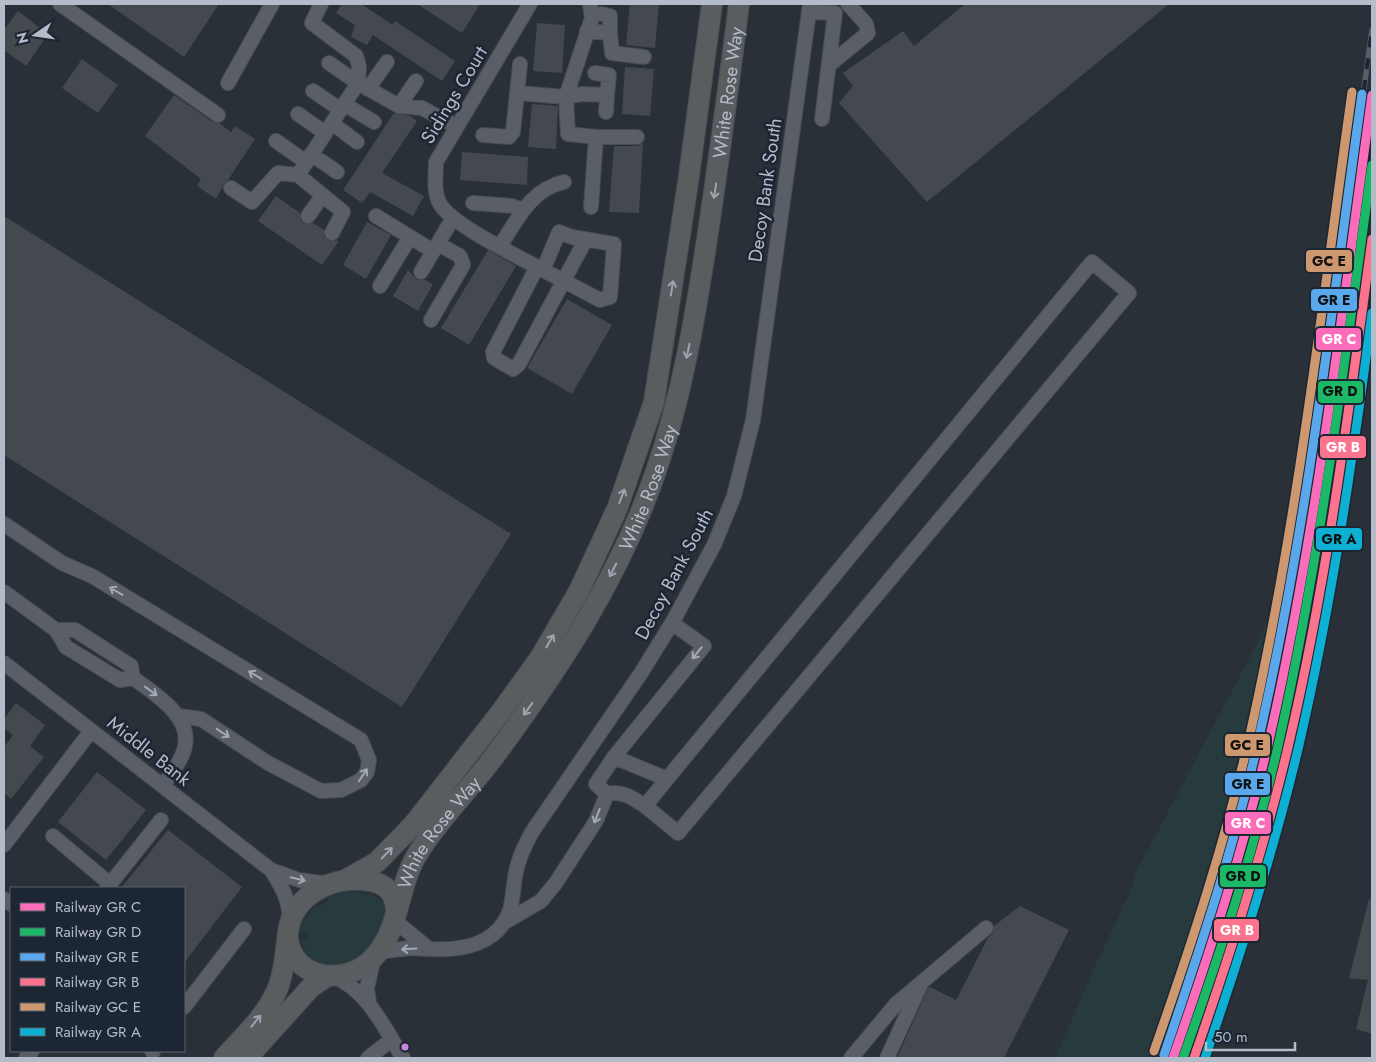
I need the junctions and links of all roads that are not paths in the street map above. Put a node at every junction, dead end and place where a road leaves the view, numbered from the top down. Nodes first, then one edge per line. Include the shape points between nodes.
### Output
1 (60, 4) edge
2 (272, 4) edge
3 (321, 4) edge
4 (530, 4) edge
5 (590, 4) edge
6 (701, 4) edge
7 (712, 4) edge
8 (739, 4) edge
9 (848, 4) edge
10 (810, 8) edge
11 (837, 8) edge
12 (602, 14) dead end
13 (587, 31) junction
14 (610, 33) junction
15 (706, 48) junction
16 (644, 57) dead end
17 (387, 62) dead end
18 (329, 63) dead end
19 (520, 64) dead end
20 (829, 65) junction
21 (594, 74) dead end
22 (416, 81) dead end
23 (228, 83) dead end
24 (363, 86) junction
25 (313, 91) dead end
26 (518, 94) junction
27 (607, 95) junction
28 (566, 97) junction
29 (399, 106) junction
30 (343, 107) junction
31 (606, 112) dead end
32 (298, 114) dead end
33 (218, 115) dead end
34 (822, 119) dead end
35 (374, 122) dead end
36 (457, 127) junction
37 (329, 128) junction
38 (483, 135) dead end
39 (596, 137) junction
40 (637, 137) dead end
41 (276, 141) dead end
42 (357, 142) dead end
43 (309, 158) junction
44 (337, 172) dead end
45 (298, 175) junction
46 (564, 182) dead end
47 (232, 188) dead end
48 (323, 195) junction
49 (473, 203) dead end
50 (590, 207) dead end
51 (523, 210) junction
52 (308, 216) dead end
53 (376, 216) dead end
54 (453, 218) junction
55 (332, 233) dead end
56 (410, 237) junction
57 (586, 239) junction
58 (500, 246) junction
59 (436, 247) junction
60 (540, 269) junction
61 (421, 272) dead end
62 (564, 281) junction
63 (380, 286) dead end
64 (431, 320) dead end
65 (4, 524) edge
66 (4, 592) edge
67 (672, 623) junction
68 (4, 663) edge
69 (179, 716) junction
70 (91, 730) junction
71 (614, 757) junction
72 (667, 779) junction
73 (163, 786) junction
74 (607, 794) junction
75 (645, 806) junction
76 (160, 820) dead end
77 (53, 836) dead end
78 (4, 845) edge
79 (271, 870) junction
80 (337, 882) junction
81 (109, 886) edge
82 (396, 914) junction
83 (505, 922) junction
84 (986, 928) dead end
85 (244, 930) dead end
86 (289, 932) junction
87 (429, 949) junction
88 (377, 955) junction
89 (330, 976) junction
90 (921, 983) junction
91 (369, 1003) junction
92 (185, 1007) edge
93 (391, 1040) junction
94 (224, 1058) edge
95 (247, 1058) edge
96 (368, 1058) edge
97 (403, 1058) edge
98 (851, 1058) edge
99 (887, 1058) edge

1 - 33 street
2 - 23 street
3 - 24 street via 312,23 356,56
4 - 36 street, Sidings Court
5 - 13 street via 592,18
6 - 15 street
7 - 15 highway, White Rose Way
8 -> 82 highway, White Rose Way via 719,164 696,309 678,399 655,474 620,555 582,629 491,760 419,851 407,872
9 - 20 street via 866,24 868,33
10 - 11 street
10 - 67 street, Decoy Bank South via 753,420 734,496 714,545
11 - 20 street
12 - 14 street via 610,16
13 - 14 street
13 - 28 street
14 - 16 street via 612,53
80 -> 15 highway, White Rose Way via 377,862 414,824 472,751 540,658 598,553 635,463 654,402
17 - 24 street
18 - 24 street
19 - 26 street
20 - 34 street
21 - 27 street via 609,75
22 - 29 street
24 - 29 street
24 - 30 street
25 - 30 street
26 - 28 street
26 - 38 street via 512,135
27 - 28 street
27 - 31 street
28 - 39 street via 568,134
29 - 36 street via 422,108
30 - 35 street
30 - 37 street
32 - 37 street
36 - 54 street, Sidings Court via 436,162 439,203
37 - 42 street
37 - 43 street
39 - 40 street
39 - 50 street
41 - 43 street
43 - 44 street
43 - 45 street
45 - 47 street via 278,173 252,202
45 - 48 street
46 - 51 street via 530,200
48 - 52 street
48 - 55 street via 343,212
49 - 51 street
51 - 58 street
53 - 56 street
54 - 58 street, Sidings Court
54 - 59 street
56 - 59 street
56 - 63 street
57 - 60 street via 572,238 559,232
57 - 62 street
57 - 62 street, Sidings Court via 614,244 610,297 600,300
58 - 60 street, Sidings Court
59 - 61 street
59 - 64 street via 460,256 463,265
60 - 62 street, Sidings Court
60 - 62 street via 492,352 494,358 513,369 519,364
69 -> 65 street via 202,719 268,764 321,791 350,787 367,772 369,760 361,740 92,576 62,563
66 -> 69 street via 56,630 133,678 164,700
67 -> 71 street via 704,646
67 - 83 street, Decoy Bank South via 642,673 532,832 517,866
68 - 70 street, Middle Bank
69 - 73 street via 186,743
70 - 73 street, Middle Bank
70 - 78 street
71 - 72 street
71 - 74 street via 596,784
72 - 75 street
72 - 75 street via 1092,262 1129,294 678,832
73 - 79 street, Middle Bank
74 - 75 street via 616,792 630,796
74 -> 83 street via 596,820 550,889 534,906
76 - 81 street
77 - 81 street
79 -> 80 street, Middle Bank via 300,880
79 - 86 street, Middle Bank via 286,896
80 - 82 highway, White Rose Way via 378,882 394,897
80 - 86 highway, White Rose Way via 306,898 292,917
82 - 87 street
82 - 88 highway, White Rose Way via 389,938
83 - 87 street via 499,930 466,948 451,951
84 - 90 street
85 - 92 street
86 - 89 highway via 293,958 301,966
94 -> 86 highway, White Rose Way via 269,1005 279,985
87 -> 88 street
88 - 89 highway, White Rose Way via 359,969
88 - 91 street via 368,988
89 - 91 street via 348,983
89 - 95 highway, White Rose Way via 311,987
90 - 98 street via 896,1004
90 - 99 street
91 - 93 street
93 - 96 street
93 - 97 street

